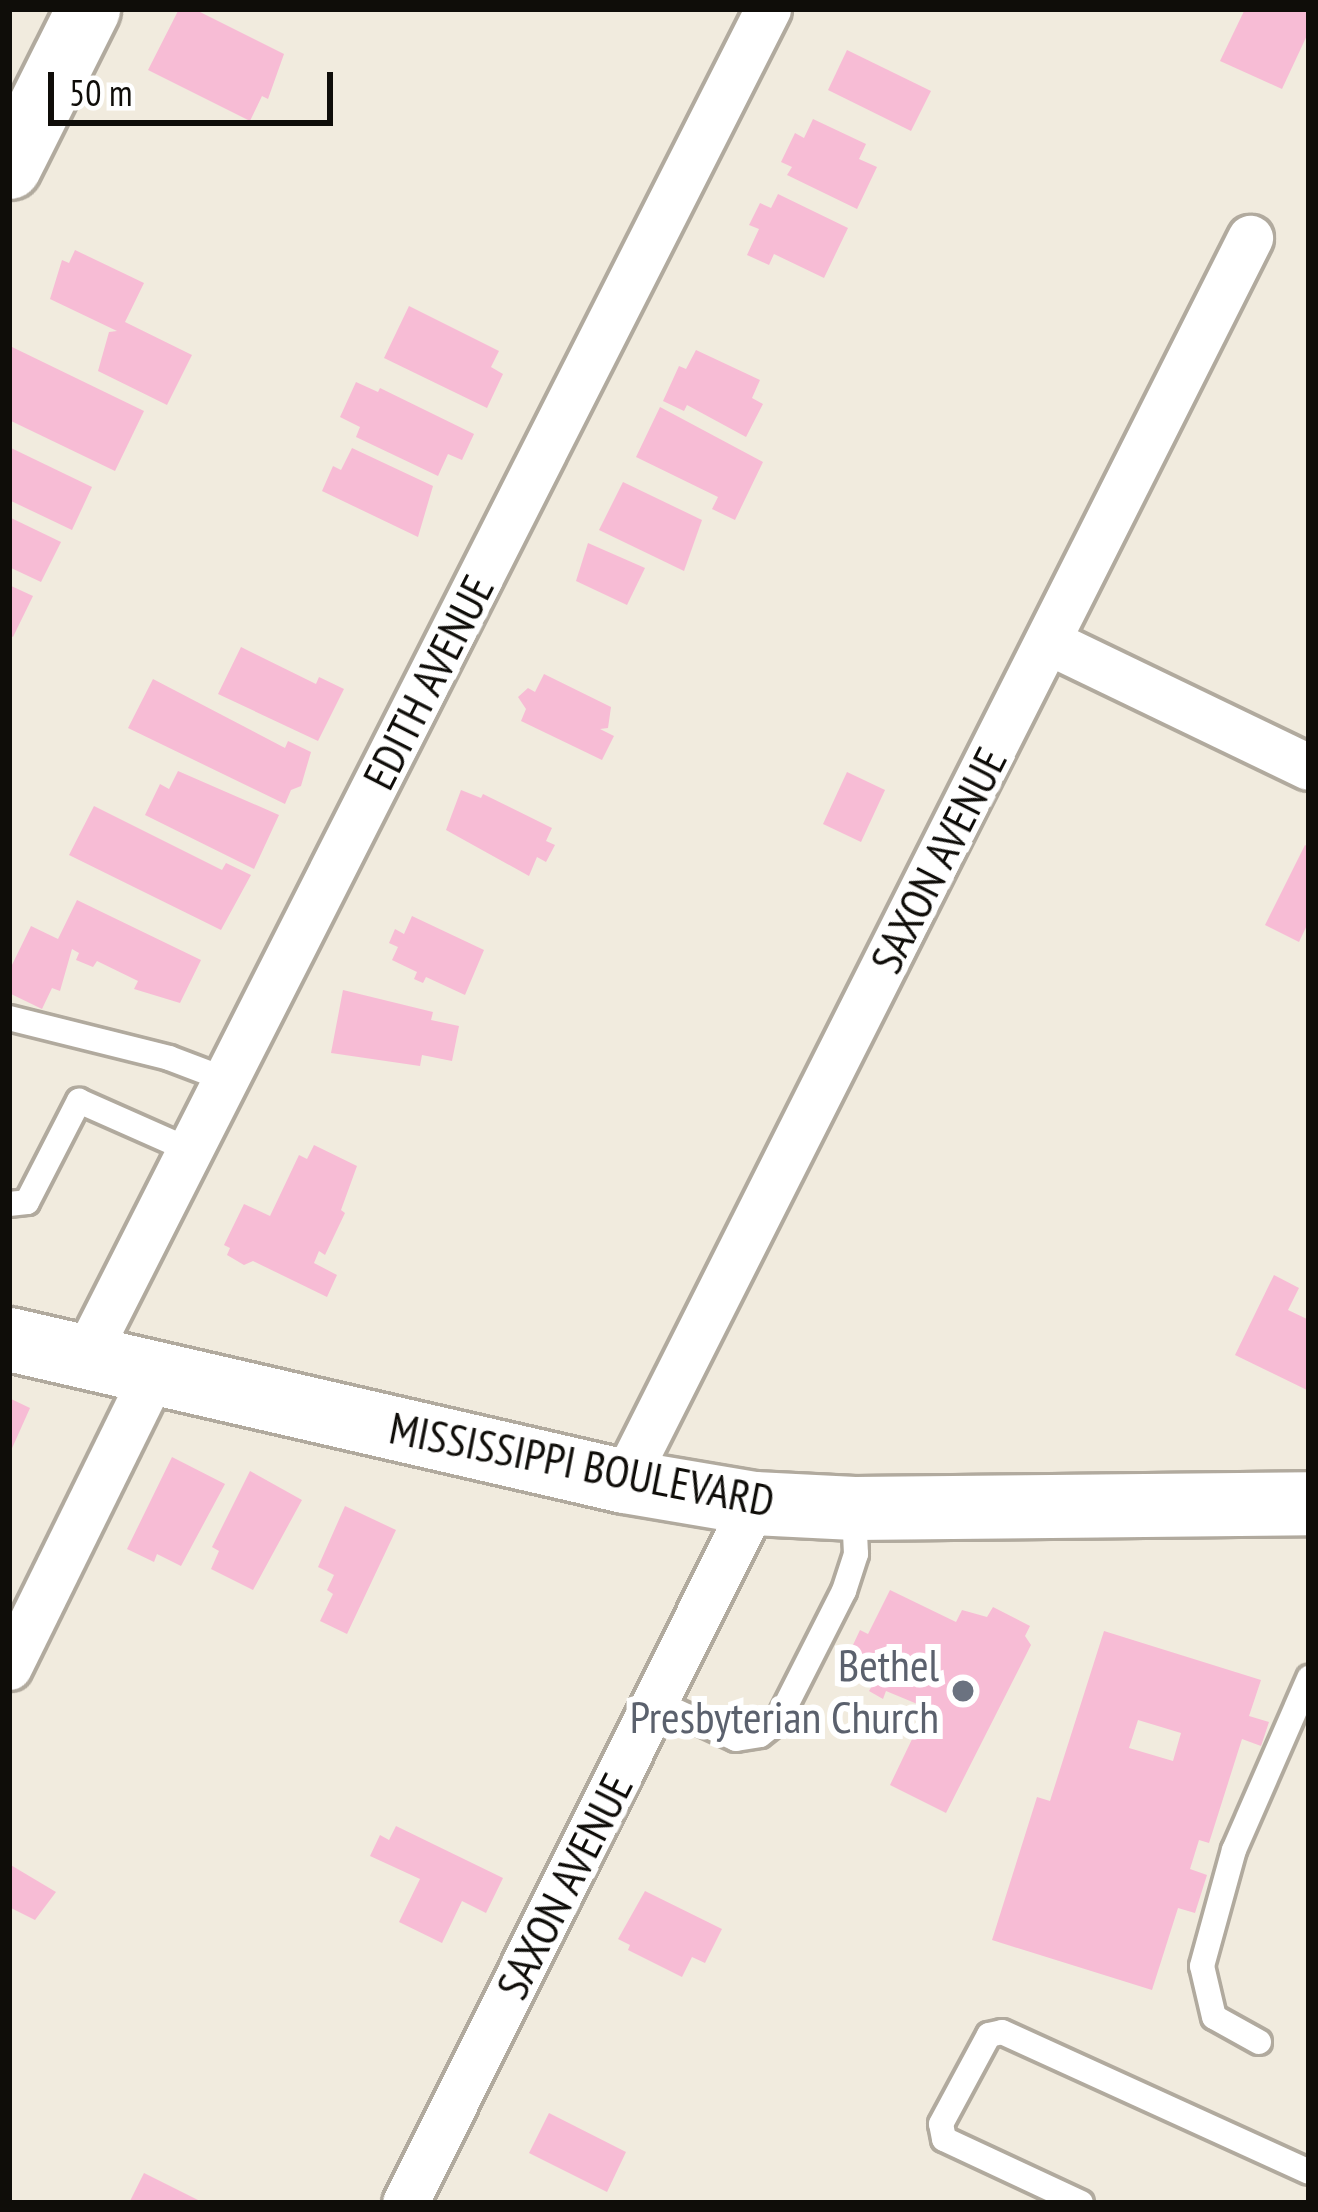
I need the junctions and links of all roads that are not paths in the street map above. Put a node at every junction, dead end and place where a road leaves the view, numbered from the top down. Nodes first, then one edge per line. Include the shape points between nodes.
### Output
1 (88, 9) edge
2 (768, 9) edge
3 (9, 167) edge
4 (1250, 238) dead end
5 (1049, 642) junction
6 (1309, 767) edge
7 (9, 1018) edge
8 (227, 1080) junction
9 (192, 1151) junction
10 (9, 1204) edge
11 (9, 1339) edge
12 (86, 1355) junction
13 (154, 1372) junction
14 (624, 1481) junction
15 (754, 1503) junction
16 (1309, 1503) edge
17 (854, 1508) junction
18 (9, 1666) edge
19 (1309, 1678) edge
20 (656, 1702) junction
21 (1259, 2042) dead end
22 (1309, 2172) edge
23 (405, 2203) edge
24 (1081, 2203) edge

1 - 3 main road
2 - 8 street, EDITH AVENUE
4 - 5 street, SAXON AVENUE
5 - 6 street
5 - 14 street, SAXON AVENUE
7 - 8 lane
8 - 9 street, EDITH AVENUE
9 - 10 lane via 80,1101 27,1202
9 - 12 street, EDITH AVENUE
11 - 12 main road, MISSISSIPPI BOULEVARD
12 - 13 main road, MISSISSIPPI BOULEVARD
13 - 14 main road, MISSISSIPPI BOULEVARD
13 - 18 street
14 - 15 main road, MISSISSIPPI BOULEVARD
15 - 17 main road, MISSISSIPPI BOULEVARD
15 - 20 street, SAXON AVENUE
16 - 17 main road, MISSISSIPPI BOULEVARD
17 - 20 lane via 856,1554 844,1592 778,1721 736,1739
19 - 21 lane via 1234,1850 1202,1966 1214,2017
20 - 23 street, SAXON AVENUE
22 - 24 lane via 1002,2032 988,2035 941,2123 944,2139

